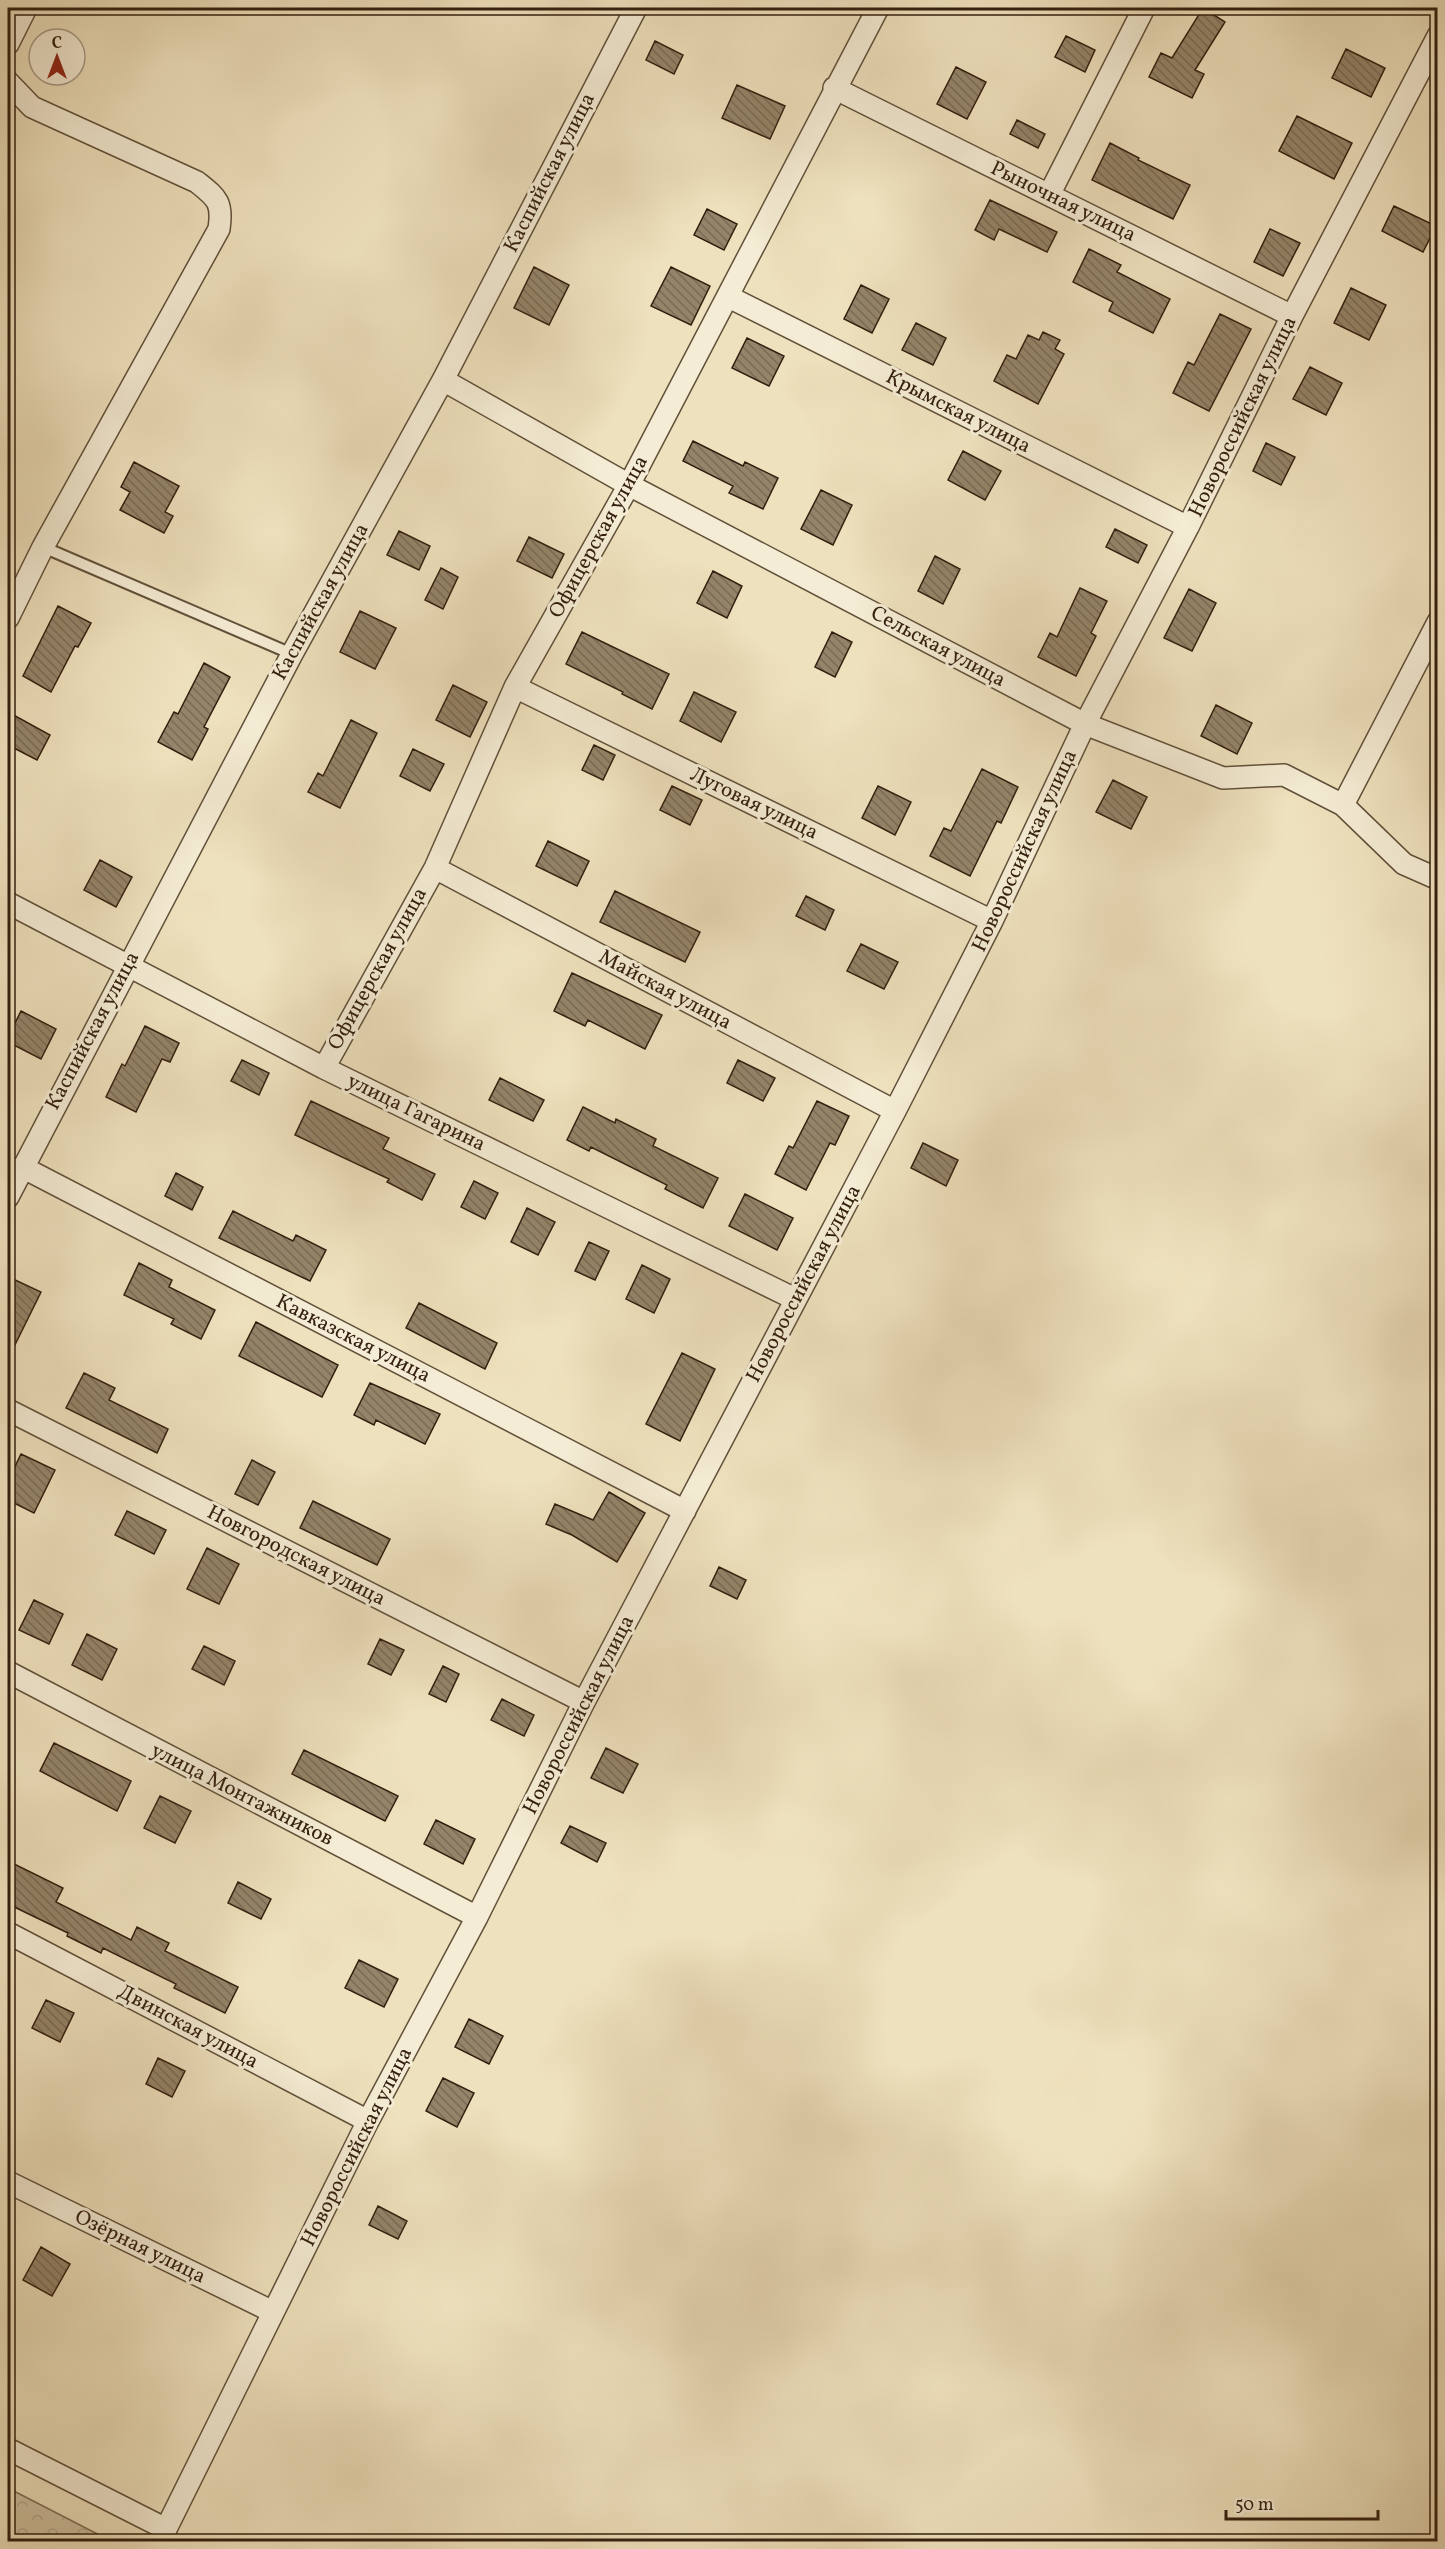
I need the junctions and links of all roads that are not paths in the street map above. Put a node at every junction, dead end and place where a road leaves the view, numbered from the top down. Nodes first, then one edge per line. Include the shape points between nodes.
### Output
1 (26, 8) edge
2 (636, 8) edge
3 (878, 8) edge
4 (1144, 8) edge
5 (1437, 36) edge
6 (8, 44) edge
7 (8, 82) edge
8 (834, 88) junction
9 (1049, 195) junction
10 (729, 297) junction
11 (1292, 316) junction
12 (443, 380) junction
13 (629, 485) junction
14 (1188, 527) junction
15 (43, 547) junction
16 (8, 618) edge
17 (1437, 622) edge
18 (291, 654) junction
19 (515, 687) junction
20 (1084, 724) junction
21 (1343, 805) junction
22 (435, 868) junction
23 (1437, 879) edge
24 (8, 903) edge
25 (992, 921) junction
26 (128, 965) junction
27 (324, 1068) junction
28 (895, 1111) junction
29 (22, 1167) junction
30 (8, 1197) edge
31 (795, 1299) junction
32 (8, 1410) edge
33 (685, 1511) junction
34 (8, 1672) edge
35 (584, 1702) junction
36 (477, 1917) junction
37 (8, 1933) edge
38 (368, 2121) junction
39 (8, 2182) edge
40 (273, 2312) junction
41 (8, 2449) edge

1 - 6 street
2 - 12 street, Каспийская улица
3 - 8 street, Офицерская улица
4 - 9 street
5 - 11 street, Новороссийская улица
7 - 15 street via 32,108 197,182 219,204 219,229
8 - 9 street, Рыночная улица
8 - 10 street, Офицерская улица
9 - 11 street, Рыночная улица
10 - 13 street, Офицерская улица
10 - 14 street, Крымская улица
11 - 14 street, Новороссийская улица
12 - 13 street, Сельская улица
12 - 18 street, Каспийская улица
13 - 19 street, Офицерская улица
13 - 20 street, Сельская улица
14 - 20 street, Новороссийская улица
15 - 16 street
15 - 18 lane
17 - 21 street
18 - 26 street, Каспийская улица
19 - 22 street, Офицерская улица
19 - 25 street, Луговая улица
20 - 21 street, Сельская улица via 1223,778 1284,776
20 - 25 street, Новороссийская улица
21 - 23 street, Сельская улица via 1404,864
22 - 27 street, Офицерская улица
22 - 28 street, Майская улица
24 - 26 street, улица Гагарина
25 - 28 street, Новороссийская улица
26 - 27 street, улица Гагарина
26 - 29 street, Каспийская улица
27 - 31 street, улица Гагарина
28 - 31 street, Новороссийская улица
29 - 30 street, Каспийская улица
29 - 33 street, Кавказская улица
31 - 33 street, Новороссийская улица
32 - 35 street, Новгородская улица
33 - 35 street, Новороссийская улица
34 - 36 street, улица Монтажников
35 - 36 street, Новороссийская улица
36 - 38 street, Новороссийская улица
37 - 38 street, Двинская улица
38 - 40 street, Новороссийская улица
39 - 40 street, Озёрная улица
40 - 41 street, Новороссийская улица via 166,2529

